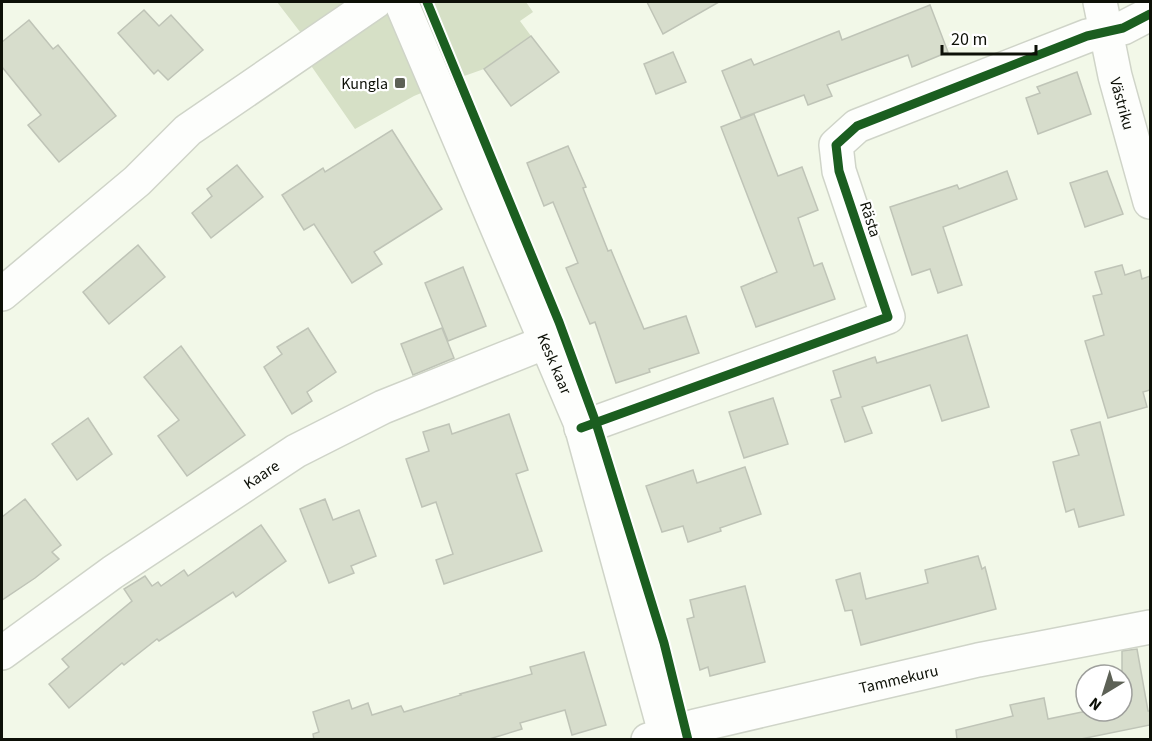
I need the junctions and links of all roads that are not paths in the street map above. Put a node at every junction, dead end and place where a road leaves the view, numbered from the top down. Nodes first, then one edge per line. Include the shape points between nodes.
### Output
1 (375, 2) edge
2 (401, 2) edge
3 (1150, 14) edge
4 (1103, 17) edge
5 (1150, 202) edge
6 (2, 294) edge
7 (546, 342) junction
8 (581, 428) junction
9 (1150, 627) edge
10 (2, 653) edge
11 (660, 738) edge

1 - 6 street via 188,130 137,181
2 - 7 street, Kesk kaar
3 - 4 street, Rästa via 1123,28
4 - 5 street, Västriku
4 - 8 street, Rästa via 1087,36 857,126 836,145 840,171 888,317
7 - 8 street, Kesk kaar
7 - 10 street, Kaare via 383,407 296,452 113,572
8 - 11 street, Kesk kaar
9 - 11 street, Tammekuru via 978,660 695,726

